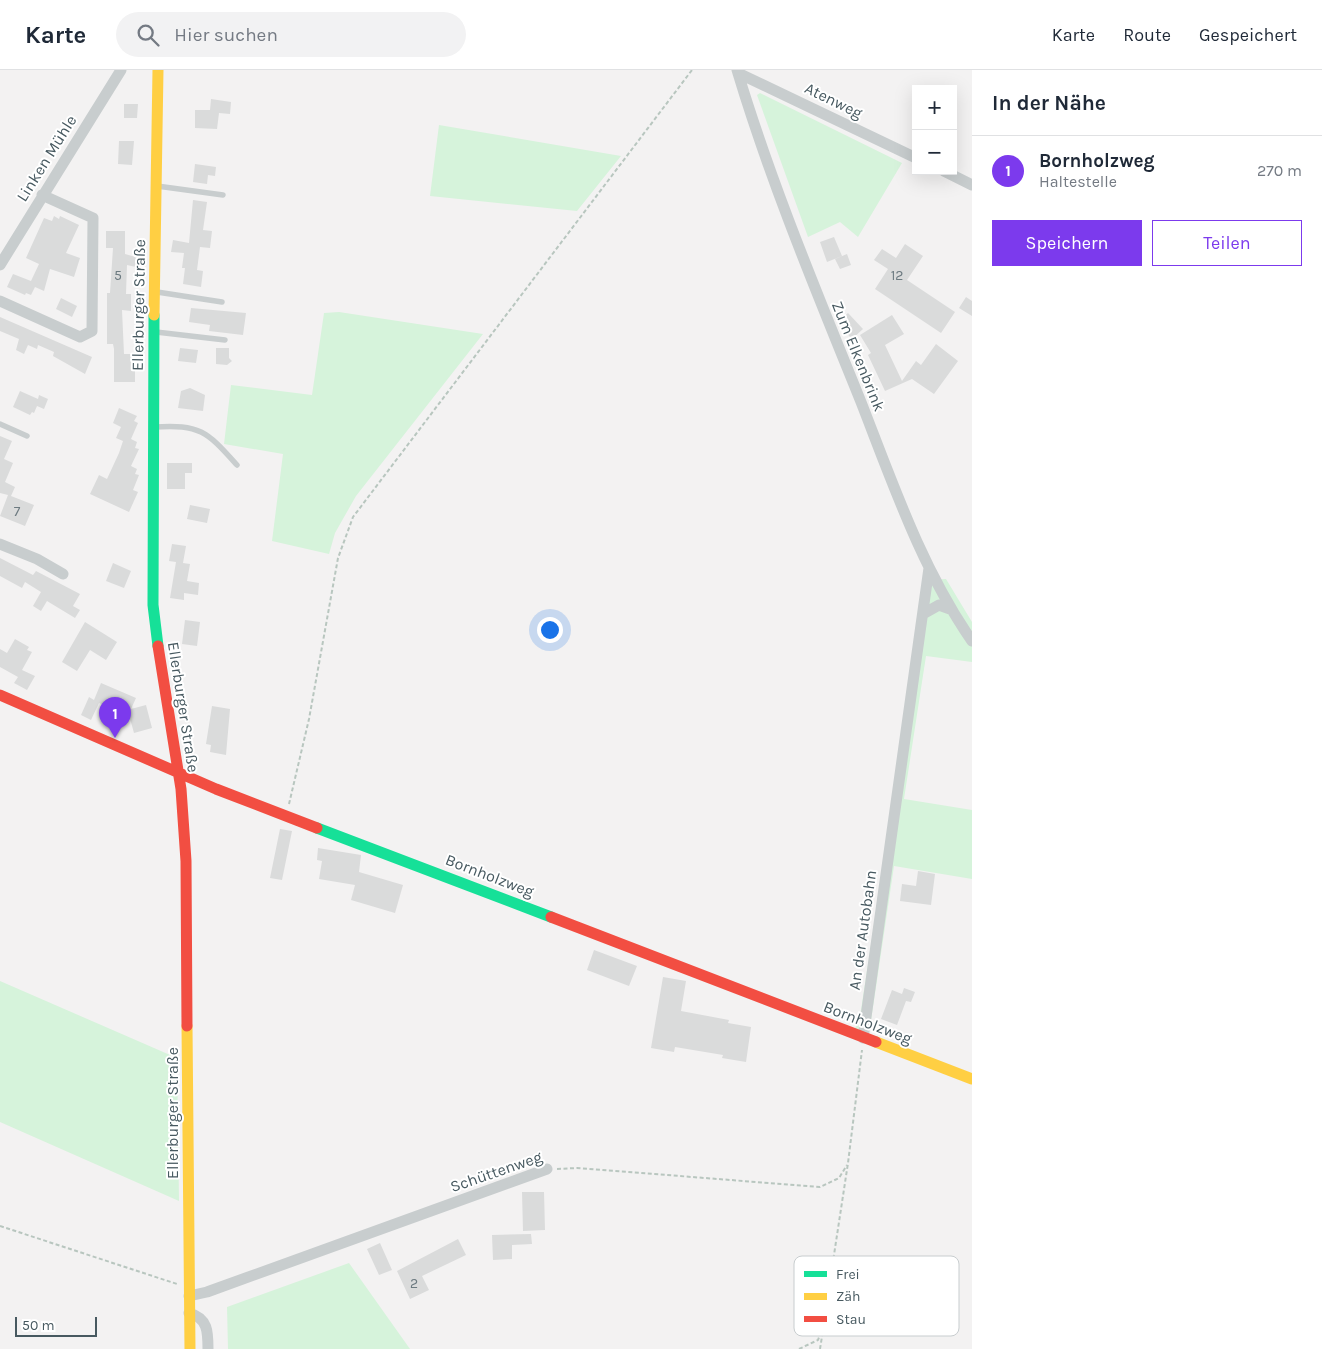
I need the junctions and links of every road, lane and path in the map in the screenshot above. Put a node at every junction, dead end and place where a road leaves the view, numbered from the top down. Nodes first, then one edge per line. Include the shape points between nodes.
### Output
1 (121, 70) edge
2 (158, 70) edge
3 (692, 70) edge
4 (737, 71) edge
5 (912, 156) edge
6 (952, 175) edge
7 (972, 185) edge
8 (157, 186) junction
9 (42, 195) junction
10 (223, 195) dead end
11 (0, 264) edge
12 (155, 291) junction
13 (0, 302) edge
14 (222, 302) dead end
15 (154, 332) junction
16 (225, 340) dead end
17 (0, 424) edge
18 (152, 428) junction
19 (27, 436) dead end
20 (238, 465) dead end
21 (0, 544) edge
22 (928, 568) junction
23 (63, 574) dead end
24 (950, 609) junction
25 (923, 614) junction
26 (972, 641) edge
27 (0, 695) edge
28 (178, 774) junction
29 (286, 816) junction
30 (863, 1038) junction
31 (972, 1079) edge
32 (848, 1163) junction
33 (547, 1169) joint
34 (0, 1226) edge
35 (834, 1256) edge
36 (189, 1291) junction
37 (189, 1313) junction
38 (820, 1336) edge
39 (822, 1336) edge
40 (190, 1349) edge
41 (208, 1349) edge
42 (799, 1349) edge
43 (820, 1349) edge

1 - 9 street, Linken Mühle
2 - 8 street, Ellerburger Straße
3 - 29 path via 353,517 338,558 309,719
4 - 5 street, Atenweg
4 - 22 street, Zum Elkenbrink via 825,316
6 - 7 street
8 - 10 lane
8 - 12 street, Ellerburger Straße
9 - 11 street, Linken Mühle
9 - 13 street via 93,218 92,330 80,337
12 - 14 lane
12 - 15 street, Ellerburger Straße
15 - 16 lane
15 - 18 street, Ellerburger Straße
17 - 19 lane
18 - 20 lane via 176,426 205,432
18 - 28 street, Ellerburger Straße via 154,628
21 - 23 street
22 - 24 street, Zum Elkenbrink
22 - 25 street, An der Autobahn
24 - 25 street via 938,605
24 - 26 street, Zum Elkenbrink
25 - 30 street, An der Autobahn
27 - 28 street, Bornholzweg
28 - 29 street, Bornholzweg
28 - 36 street, Ellerburger Straße via 186,860
29 - 30 street, Bornholzweg
30 - 31 street, Bornholzweg
30 - 32 path
32 - 33 path, Schüttenweg via 839,1178 828,1185 814,1187 577,1168
32 - 35 path
33 - 36 street, Schüttenweg via 207,1292
34 - 36 path
36 - 37 street, Ellerburger Straße
37 - 40 street, Ellerburger Straße
37 - 41 street via 204,1322 208,1331
38 - 42 path via 818,1340
39 - 43 path

